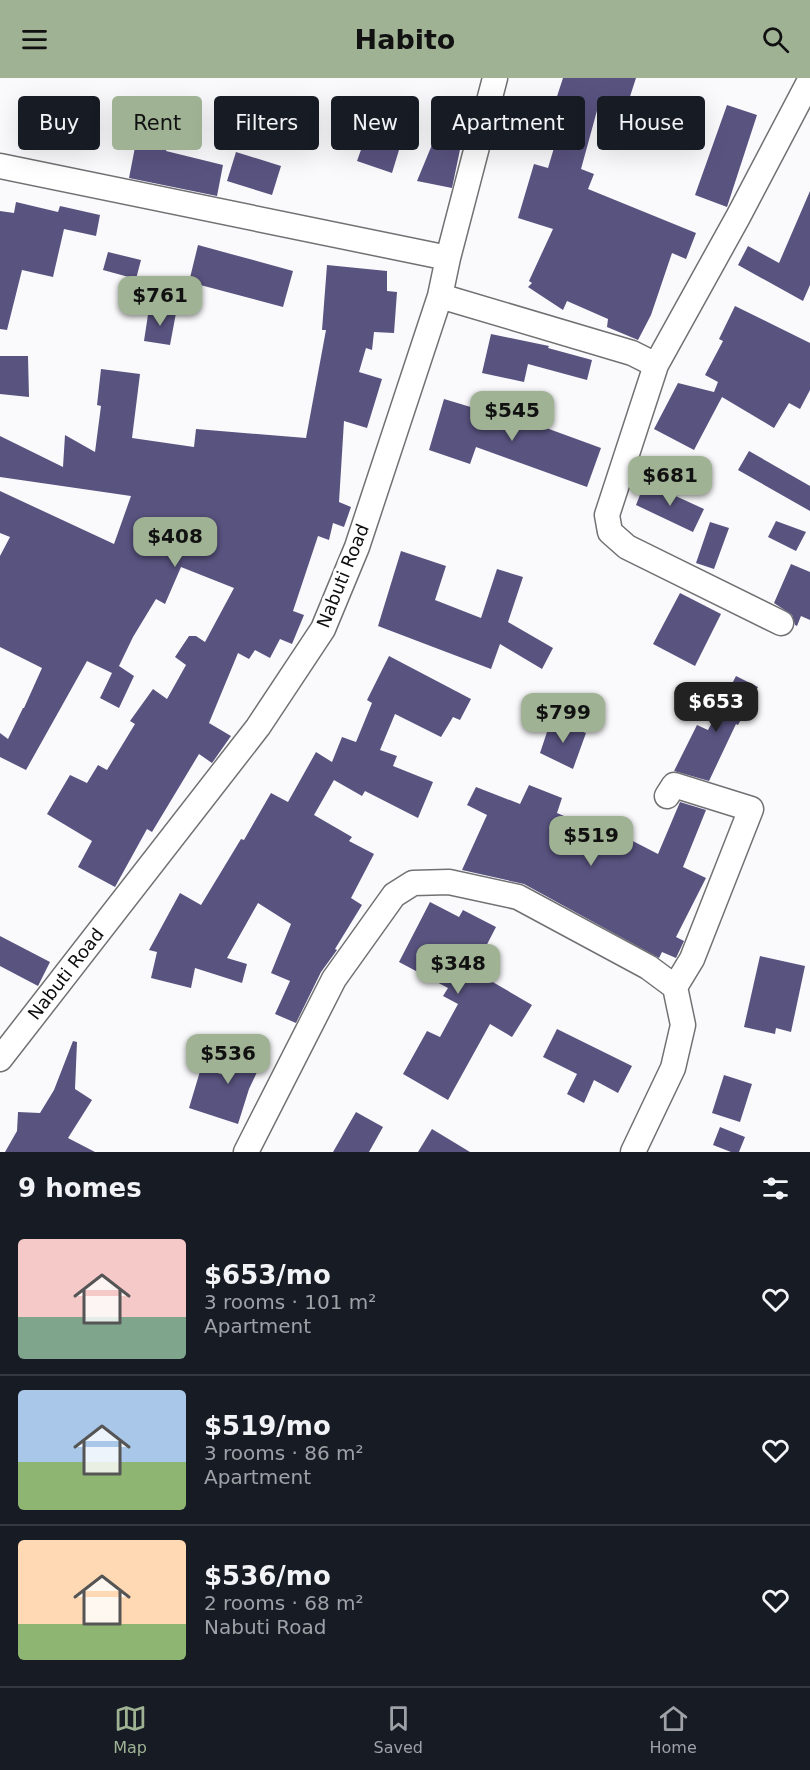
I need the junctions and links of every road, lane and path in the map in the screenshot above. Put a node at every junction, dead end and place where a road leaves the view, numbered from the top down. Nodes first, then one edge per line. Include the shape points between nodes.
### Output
1 (495, 78) edge
2 (810, 80) edge
3 (0, 166) edge
4 (448, 258) junction
5 (440, 296) junction
6 (656, 365) junction
7 (781, 623) dead end
8 (667, 796) dead end
9 (675, 987) junction
10 (0, 1059) edge
11 (246, 1152) edge
12 (633, 1152) edge

1 - 4 street, Nabuti Road
2 - 6 street
3 - 4 street
4 - 5 street, Nabuti Road
5 - 6 street via 632,353
5 - 10 street, Nabuti Road via 357,547 323,629 258,727
6 - 7 street via 607,515 610,532 627,547
8 - 9 street via 674,785 751,809 692,959
9 - 11 street via 648,967 518,897 449,882 413,883 394,895 334,979
9 - 12 street via 683,1025 673,1068

